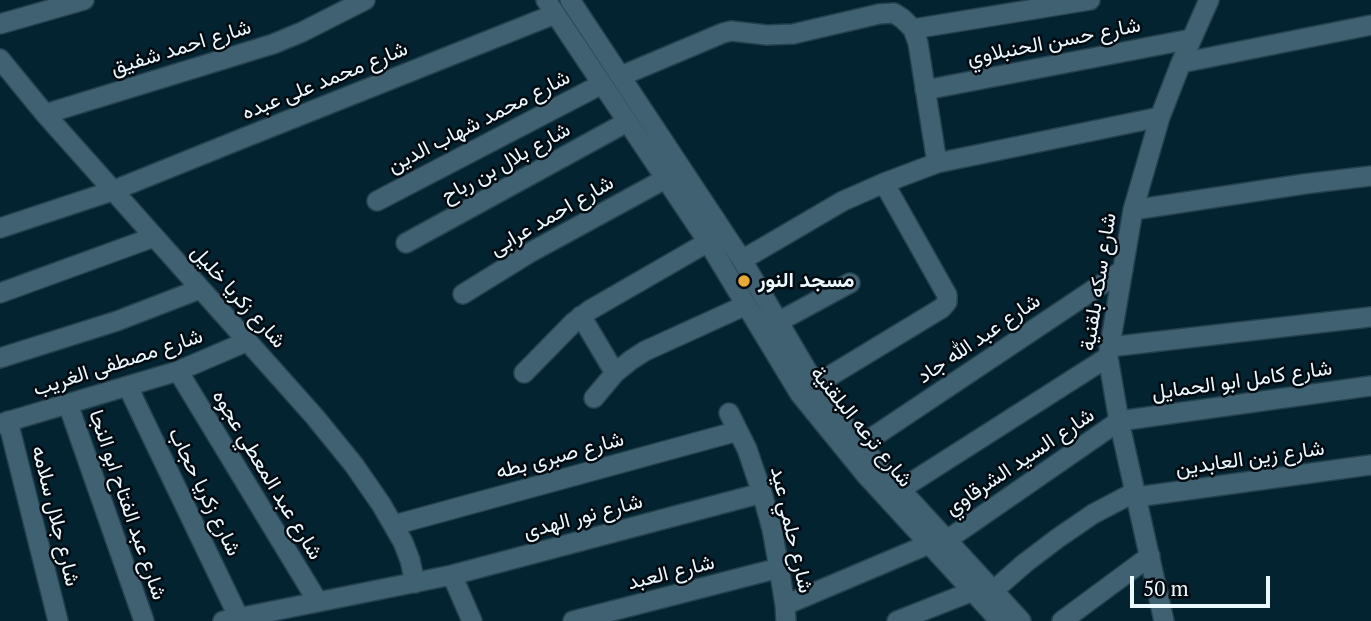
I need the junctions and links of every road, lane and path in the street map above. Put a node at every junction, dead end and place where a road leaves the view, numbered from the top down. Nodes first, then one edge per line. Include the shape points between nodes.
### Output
1 (84, 0) edge
2 (365, 0) edge
3 (570, 0) edge
4 (1090, 0) edge
5 (1209, 0) edge
6 (551, 7) edge
7 (0, 24) edge
8 (1371, 24) edge
9 (913, 29) junction
10 (1191, 39) junction
11 (0, 59) edge
12 (1181, 62) junction
13 (621, 76) junction
14 (602, 84) junction
15 (925, 90) junction
16 (45, 114) junction
17 (1160, 117) junction
18 (627, 122) junction
19 (937, 163) junction
20 (1371, 176) edge
21 (664, 180) junction
22 (884, 183) junction
23 (113, 191) junction
24 (377, 201) dead end
25 (1133, 210) junction
26 (0, 228) edge
27 (154, 237) junction
28 (708, 242) junction
29 (406, 243) dead end
30 (742, 260) junction
31 (1123, 270) junction
32 (850, 283) dead end
33 (200, 289) junction
34 (0, 293) edge
35 (463, 294) dead end
36 (746, 304) junction
37 (581, 316) junction
38 (1371, 317) edge
39 (778, 322) junction
40 (248, 341) junction
41 (1109, 352) junction
42 (0, 358) edge
43 (178, 371) junction
44 (524, 373) dead end
45 (615, 373) junction
46 (1371, 386) edge
47 (128, 387) junction
48 (808, 389) junction
49 (594, 398) dead end
50 (68, 404) junction
51 (729, 413) dead end
52 (1119, 421) junction
53 (4, 422) edge
54 (738, 431) junction
55 (861, 445) junction
56 (1371, 465) edge
57 (901, 489) junction
58 (762, 493) junction
59 (1136, 495) junction
60 (394, 525) junction
61 (938, 542) junction
62 (1150, 556) junction
63 (779, 568) junction
64 (452, 575) junction
65 (415, 583) junction
66 (983, 591) junction
67 (318, 602) junction
68 (785, 613) edge
69 (294, 614) edge
70 (231, 620) edge
71 (58, 621) edge
72 (144, 621) edge
73 (472, 621) edge
74 (573, 621) edge
75 (897, 621) edge
76 (1000, 621) edge
77 (1021, 621) edge
78 (1062, 621) edge
79 (1164, 621) edge

1 - 7 street
2 - 16 street, شارع احمد شفيق via 273,44
3 - 13 street, شارع ترعه البلقنية
4 - 9 street
5 - 10 street, شارع سكه بلقنية
6 - 14 street, شارع ترعه البلقنية
6 - 23 street, شارع محمد على عبده
8 - 12 street
9 - 13 street via 894,13 793,34 731,31
9 - 15 street
10 - 12 street, شارع سكه بلقنية
10 - 15 street, شارع حسن الحنبلاوي
11 - 16 street, شارع زكريا خليل
12 - 17 street, شارع سكه بلقنية
13 - 30 street, شارع ترعه البلقنية
14 - 18 street, شارع ترعه البلقنية
14 - 24 street, شارع محمد شهاب الدين
15 - 19 street
16 - 23 street, شارع زكريا خليل
17 - 19 street
17 - 25 street, شارع سكه بلقنية
18 - 21 street, شارع ترعه البلقنية
18 - 29 street, شارع بلال بن رباح
19 - 22 street
20 - 25 street
21 - 28 street, شارع ترعه البلقنية
21 - 35 street, شارع احمد عرابى
22 - 30 street via 843,201
22 - 48 street via 947,302
23 - 26 street, شارع محمد على عبده
23 - 27 street, شارع زكريا خليل
25 - 31 street, شارع سكه بلقنية
27 - 33 street, شارع زكريا خليل
27 - 34 street
28 - 36 street, شارع ترعه البلقنية
28 - 37 street
30 - 39 street, شارع ترعه البلقنية
31 - 41 street, شارع سكه بلقنية
31 - 55 street, شارع عبد الله جاد
32 - 39 street
33 - 40 street, شارع زكريا خليل
33 - 42 street
36 - 45 street via 645,351
36 - 48 street, شارع ترعه البلقنية
37 - 44 street
37 - 45 street
38 - 41 street
39 - 48 street, شارع ترعه البلقنية
40 - 43 street, شارع مصطفى الغريب
40 - 60 street, شارع زكريا خليل via 316,417
41 - 52 street, شارع سكه بلقنية
41 - 57 street
43 - 47 street, شارع مصطفى الغريب
43 - 67 street, شارع عبد المعطي عجوه
45 - 49 street
46 - 52 street, شارع كامل ابو الحمايل
47 - 50 street, شارع مصطفى الغريب
47 - 70 street, شارع زكريا حجاب
48 - 55 street, شارع ترعه البلقنية
48 - 61 street, شارع ترعه البلقنية via 843,448
50 - 53 street, شارع مصطفى الغريب
50 - 72 street, شارع عبد الفتاح ابو النجا
51 - 54 street, شارع حلمي عيد
52 - 59 street, شارع سكه بلقنية
52 - 61 street, شارع السيد الشرقاوي
53 - 71 street, شارع جلال سلامه
54 - 58 street, شارع حلمي عيد
54 - 60 street, شارع صبرى بطه
55 - 57 street, شارع ترعه البلقنية
56 - 59 street, شارع زين العابدين
57 - 61 street, شارع ترعه البلقنية
58 - 63 street, شارع حلمي عيد
58 - 64 street, شارع نور الهدى
59 - 62 street, شارع سكه بلقنية
59 - 66 street, شارع زين العابدين via 1093,514
60 - 65 street, شارع زكريا خليل
61 - 66 street, شارع ترعه البلقنية
61 - 68 street, شارع السيد الشرقاوي
62 - 78 street
62 - 79 street, شارع سكه بلقنية
63 - 68 street, شارع حلمي عيد
63 - 74 street, شارع العبد
64 - 65 street, شارع نور الهدى
64 - 73 street
65 - 67 street, شارع نور الهدى
66 - 75 street, شارع زين العابدين
66 - 76 street, شارع ترعه البلقنية
66 - 77 street, شارع ترعه البلقنية
67 - 69 street, شارع نور الهدى
69 - 70 street, شارع نور الهدى

